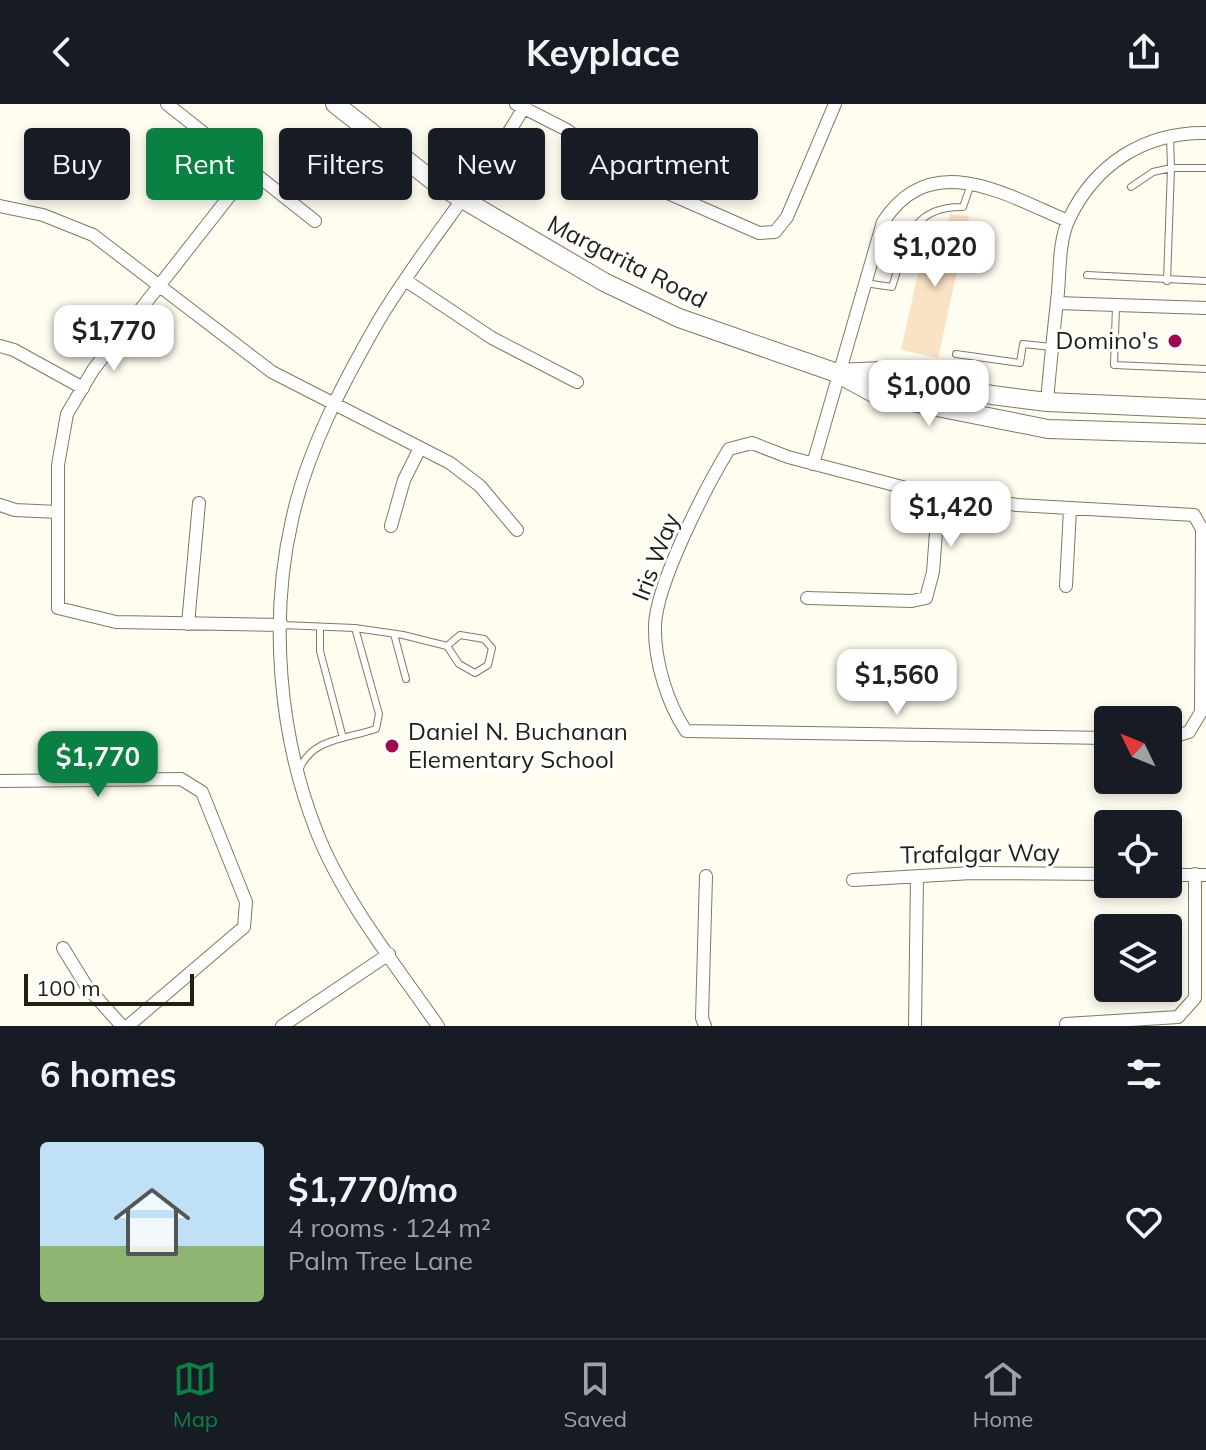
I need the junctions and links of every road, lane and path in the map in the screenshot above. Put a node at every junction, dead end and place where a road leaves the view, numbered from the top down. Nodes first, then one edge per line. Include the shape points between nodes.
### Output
1 (167, 104) edge
2 (335, 104) edge
3 (835, 104) edge
4 (522, 105) edge
5 (197, 128) edge
6 (508, 128) edge
7 (1206, 133) edge
8 (1170, 136) junction
9 (1171, 168) junction
10 (1206, 168) edge
11 (428, 177) edge
12 (263, 180) edge
13 (971, 184) junction
14 (1131, 187) dead end
15 (227, 200) edge
16 (463, 200) joint
17 (0, 206) edge
18 (315, 221) dead end
19 (1068, 221) junction
20 (1087, 275) dead end
21 (405, 280) junction
22 (1167, 281) junction
23 (1206, 281) edge
24 (864, 282) junction
25 (160, 285) junction
26 (1057, 303) junction
27 (1116, 306) junction
28 (1206, 308) edge
29 (0, 346) edge
30 (1052, 347) junction
31 (956, 354) dead end
32 (1206, 369) edge
33 (837, 373) junction
34 (577, 382) dead end
35 (83, 388) junction
36 (1047, 402) junction
37 (336, 405) junction
38 (1206, 409) edge
39 (962, 413) junction
40 (1206, 434) edge
41 (420, 448) junction
42 (813, 464) junction
43 (939, 493) junction
44 (199, 503) dead end
45 (0, 505) edge
46 (1070, 509) junction
47 (57, 512) junction
48 (391, 526) dead end
49 (517, 530) dead end
50 (1066, 586) dead end
51 (807, 598) dead end
52 (188, 624) junction
53 (282, 625) junction
54 (320, 627) junction
55 (355, 628) junction
56 (1204, 631) edge
57 (394, 634) junction
58 (447, 646) junction
59 (406, 679) dead end
60 (1182, 734) edge
61 (343, 738) junction
62 (1094, 738) edge
63 (298, 772) junction
64 (0, 781) edge
65 (1094, 874) edge
66 (1201, 874) edge
67 (706, 876) dead end
68 (917, 876) junction
69 (853, 880) dead end
70 (63, 948) dead end
71 (389, 954) junction
72 (1066, 1024) dead end
73 (125, 1026) edge
74 (282, 1026) edge
75 (438, 1026) edge
76 (705, 1026) edge
77 (915, 1026) edge

1 - 5 street
2 - 11 main road, Margarita Road
3 - 4 street via 787,217 775,232 759,233 629,176 567,130
4 - 6 street
7 - 8 street
8 - 9 lane
8 - 19 street via 1111,162
9 - 10 lane
9 - 14 lane via 1153,172
9 - 22 lane
12 - 18 street
13 - 19 street
13 - 24 street via 939,181 905,194 883,222
13 - 24 lane via 963,207 941,207 922,217 910,233 892,287
15 - 25 street
16 - 21 street
16 - 33 main road, Margarita Road via 604,282 679,318
17 - 25 street via 43,215 93,235
19 - 26 street
20 - 22 lane
21 - 34 street via 492,338
21 - 37 street
22 - 23 lane
24 - 33 street
25 - 35 street
25 - 37 street via 272,372
26 - 27 street
26 - 30 street
27 - 28 street
27 - 32 lane via 1114,365
29 - 35 street
30 - 31 lane via 1023,344 1020,363
30 - 36 street
33 - 36 main road, Margarita Road via 882,371
33 - 39 main road, Margarita Road via 877,395
33 - 42 street
35 - 47 street via 67,414
36 - 38 main road, Margarita Road
36 - 39 main road via 1046,411 1038,413 971,406
37 - 41 street
37 - 53 street via 292,519
39 - 40 main road, Margarita Road via 1048,429
41 - 48 street
41 - 49 street via 480,486
42 - 43 street
42 - 62 street, Iris Way via 752,443 729,449 669,575 655,624 659,663 675,715 686,731
43 - 46 street
43 - 51 street via 926,598
44 - 52 street
45 - 47 street
46 - 50 street
46 - 56 street via 1194,515 1202,529
47 - 52 street via 58,608 116,622
52 - 53 street
53 - 54 lane
53 - 63 street via 281,662
54 - 55 lane
54 - 61 lane via 320,651
55 - 57 lane
55 - 61 lane via 379,714 376,729
56 - 60 street via 1201,712
57 - 58 lane
57 - 59 lane
58 - 58 lane via 459,664 475,673 488,665 492,648 484,639 460,635
61 - 63 lane via 306,753
63 - 71 street via 317,832
64 - 73 street via 181,779 202,792 246,902 244,927
65 - 68 street, Trafalgar Way
66 - 72 street via 1195,998 1178,1017
67 - 76 street
68 - 69 street, Trafalgar Way
68 - 77 street
70 - 73 street via 87,987
71 - 74 street
71 - 75 street

